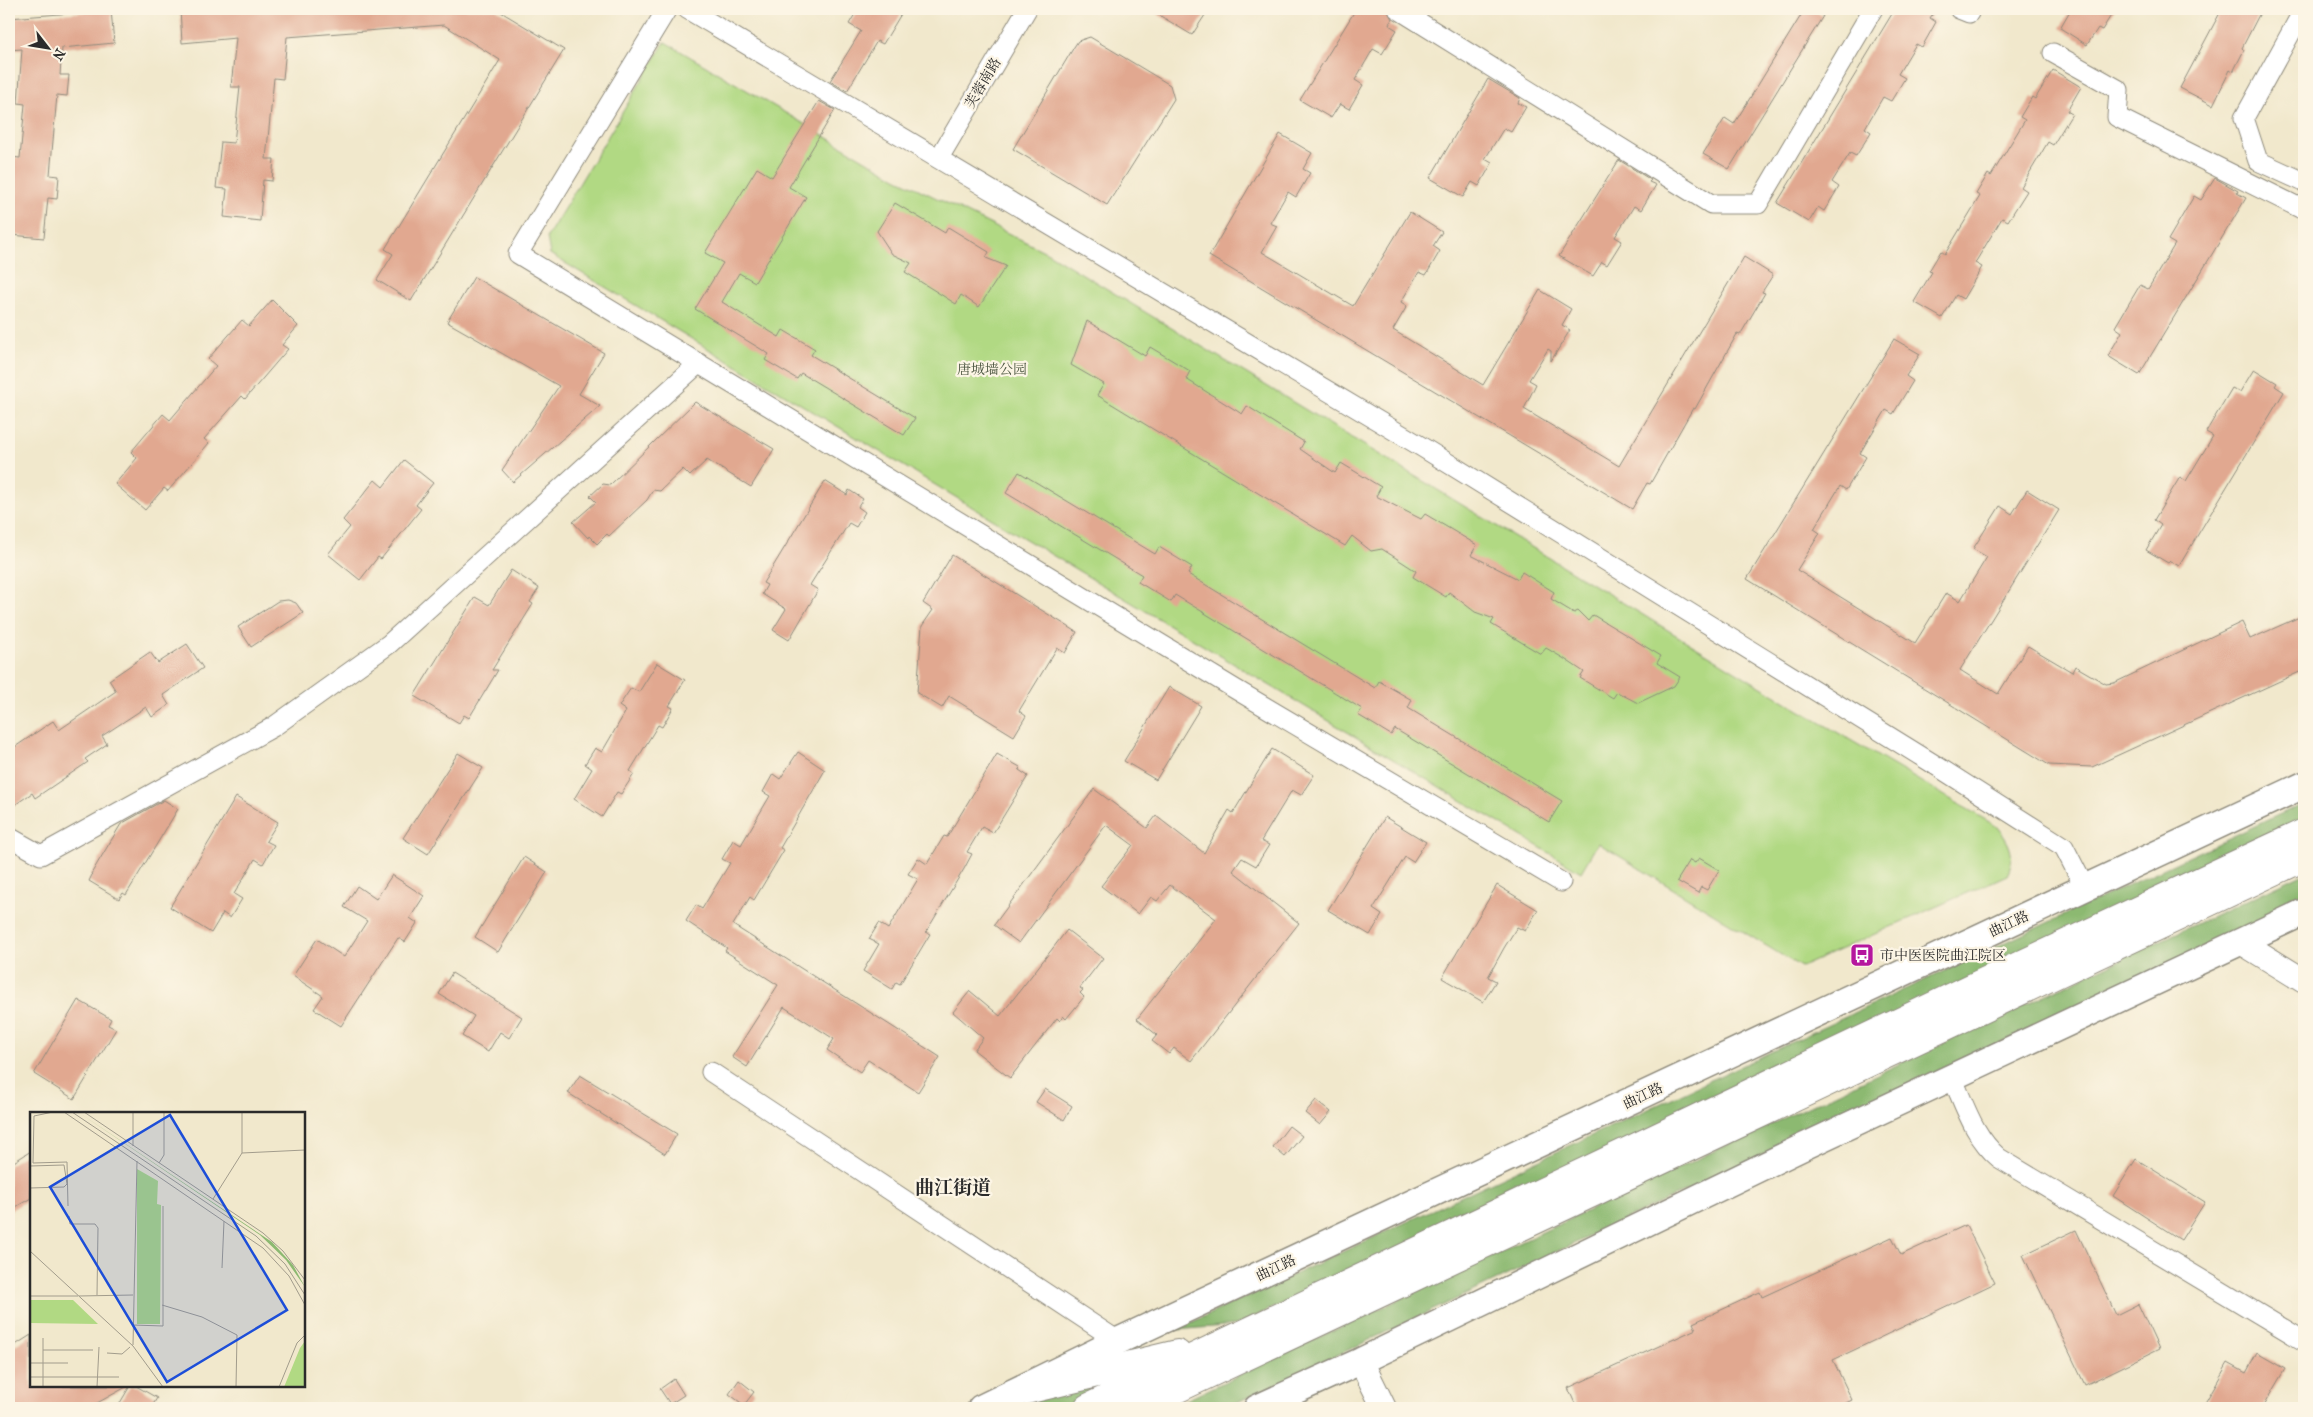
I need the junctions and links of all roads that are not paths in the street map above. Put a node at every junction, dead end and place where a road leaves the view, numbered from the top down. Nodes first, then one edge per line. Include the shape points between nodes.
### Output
1 (667, 9) edge
2 (687, 9) edge
3 (1027, 9) edge
4 (1398, 9) edge
5 (1873, 9) edge
6 (2304, 9) edge
7 (2053, 53) dead end
8 (939, 158) junction
9 (2304, 182) edge
10 (2304, 210) edge
11 (699, 363) junction
12 (2304, 785) edge
13 (2304, 833) edge
14 (9, 837) edge
15 (2304, 857) edge
16 (1561, 882) dead end
17 (2084, 888) junction
18 (2304, 912) edge
19 (2241, 942) junction
20 (2304, 981) edge
21 (710, 1072) dead end
22 (1952, 1077) junction
23 (1235, 1340) junction
24 (1118, 1341) junction
25 (2304, 1341) edge
26 (1361, 1361) junction
27 (1014, 1393) junction
28 (981, 1408) edge
29 (1088, 1408) edge
30 (1136, 1408) edge
31 (1257, 1408) edge
32 (1384, 1408) edge

1 - 11 street via 518,254
2 - 8 street
3 - 8 street, 芙蓉南路
4 - 5 street via 1711,204 1758,204
6 - 9 street via 2244,118 2258,161
7 - 10 street via 2119,90 2117,117
8 - 17 street via 1431,452 2006,810 2064,847
11 - 14 street via 390,644 272,728 40,854
11 - 16 street via 1235,689
12 - 17 main road, 曲江路
13 - 23 highway
15 - 30 highway
17 - 24 main road, 曲江路
18 - 19 main road
19 - 20 street
19 - 22 main road
21 - 24 street
22 - 25 street via 1976,1132 1999,1158
22 - 26 main road
23 - 27 highway
23 - 29 highway
24 - 27 main road, 曲江路
26 - 31 main road
26 - 32 street
27 - 28 main road, 曲江路

